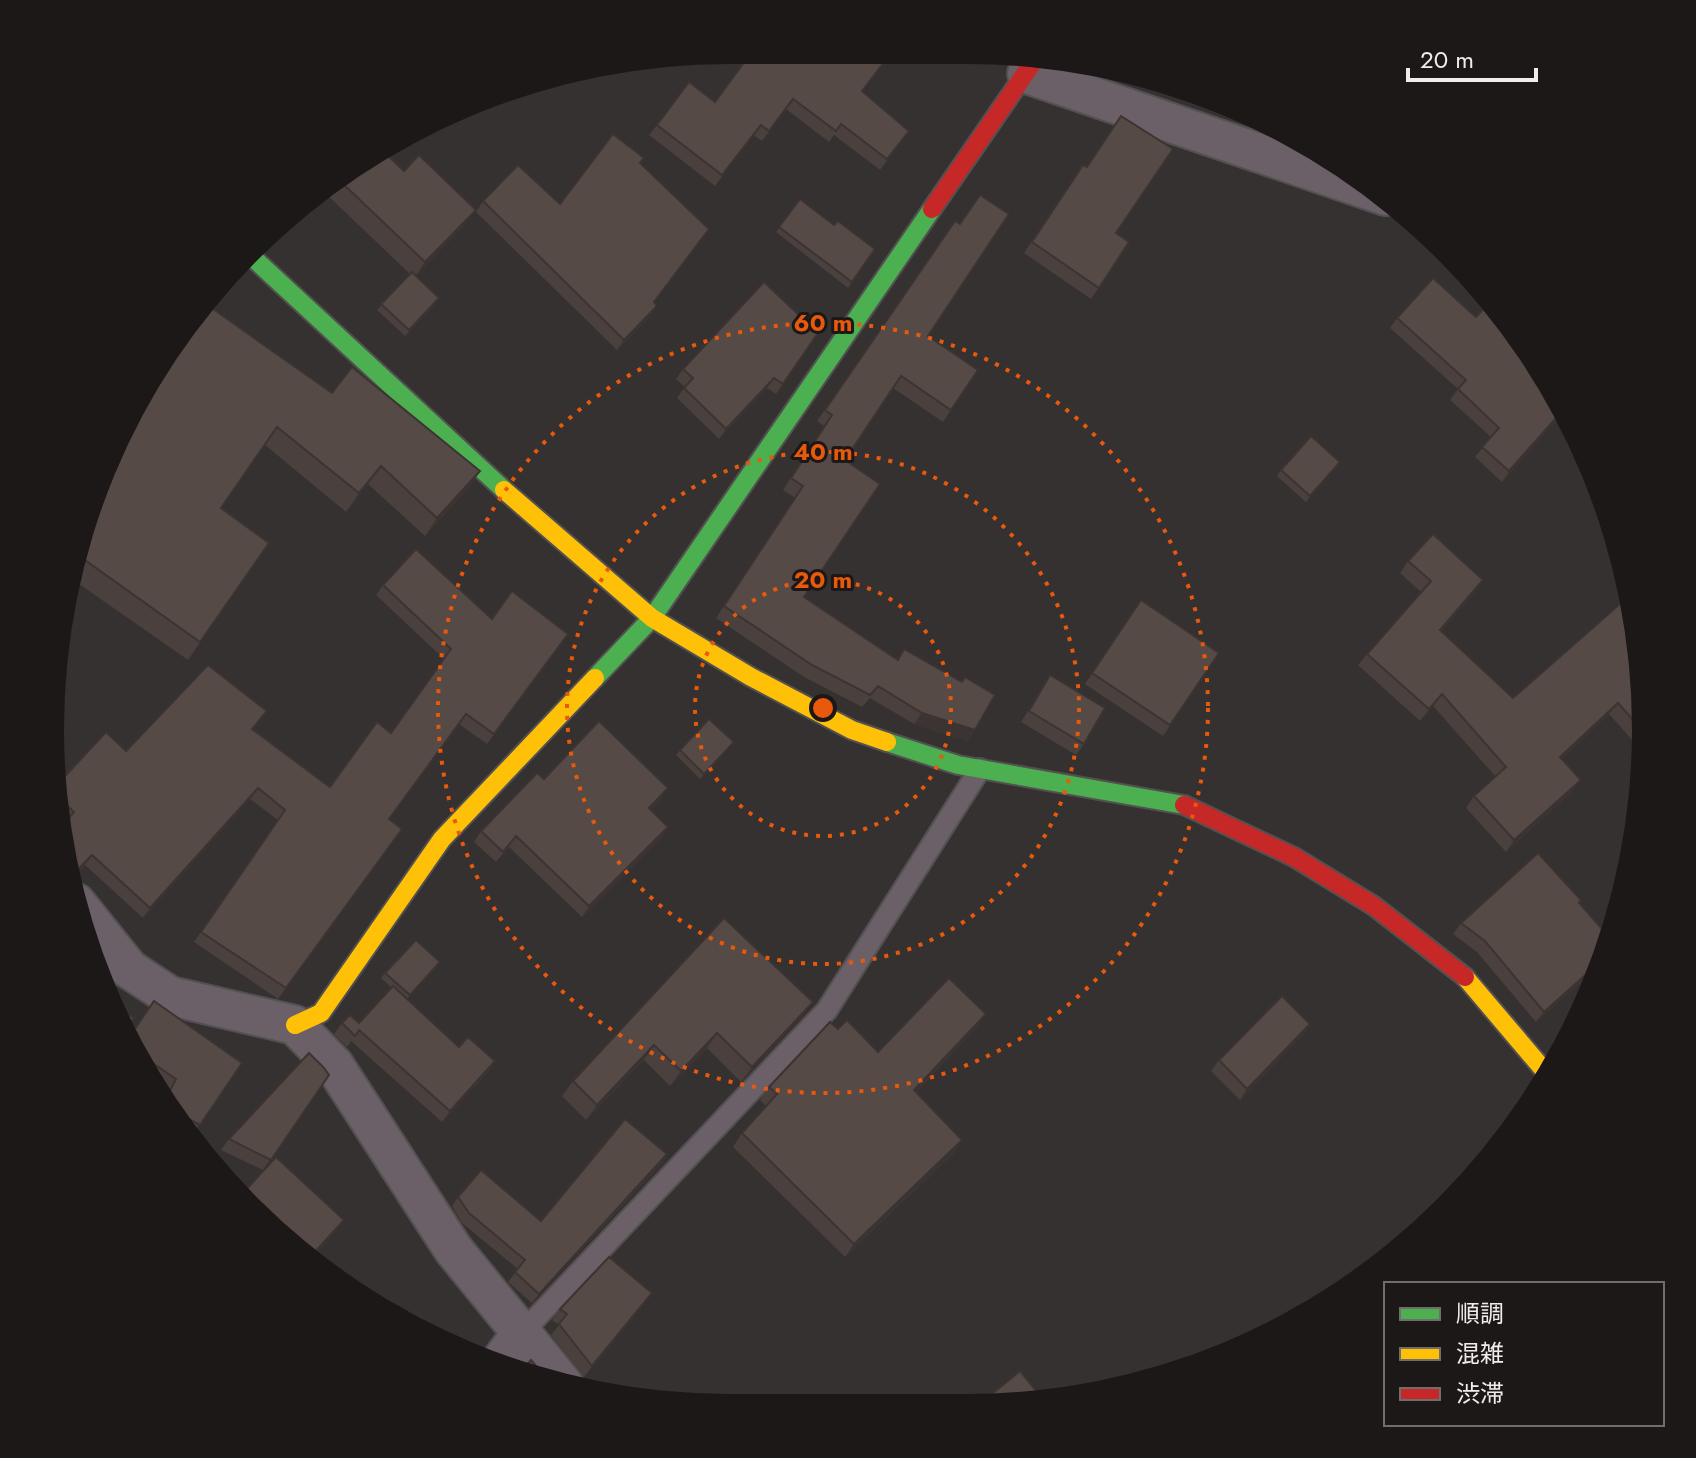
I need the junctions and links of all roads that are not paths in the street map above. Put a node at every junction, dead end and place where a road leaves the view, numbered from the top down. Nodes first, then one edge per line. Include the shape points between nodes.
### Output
1 (1030, 67) edge
2 (1042, 69) edge
3 (1341, 179) edge
4 (257, 261) edge
5 (652, 618) junction
6 (980, 769) junction
7 (94, 925) edge
8 (295, 1025) junction
9 (1540, 1066) edge
10 (520, 1335) junction
11 (505, 1355) edge
12 (550, 1369) edge

1 - 5 street
2 - 3 street
4 - 5 street via 557,539
5 - 6 street via 852,730
5 - 8 street via 442,839 321,1013
6 - 9 street via 1176,801 1294,857 1374,906 1458,968
6 - 10 lane via 827,1010
7 - 8 street via 129,969 170,996
8 - 10 street via 334,1065 453,1249
10 - 11 street
10 - 12 street

